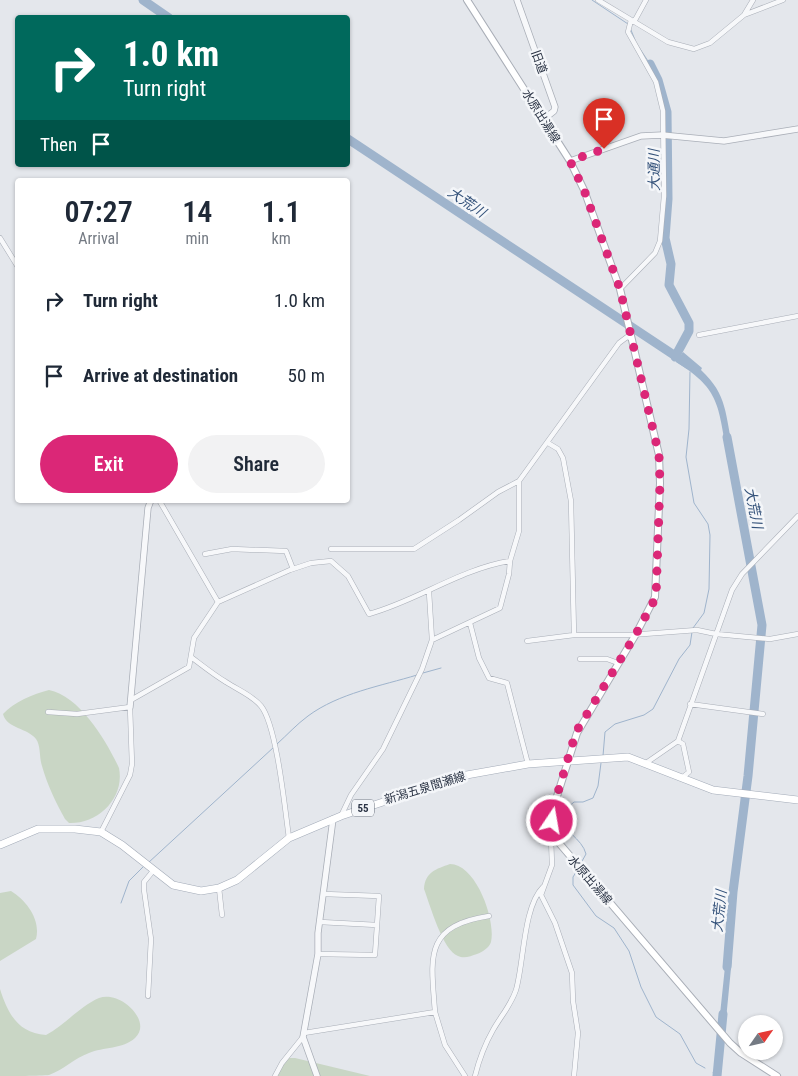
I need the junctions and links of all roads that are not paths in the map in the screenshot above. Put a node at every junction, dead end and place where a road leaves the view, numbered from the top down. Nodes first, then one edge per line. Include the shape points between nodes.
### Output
1 (467, 0) edge
2 (517, 0) edge
3 (598, 0) edge
4 (646, 0) edge
5 (753, 0) edge
6 (783, 0) edge
7 (744, 15) junction
8 (632, 21) junction
9 (544, 119) junction
10 (798, 129) edge
11 (663, 135) junction
12 (570, 161) junction
13 (0, 238) edge
14 (15, 262) edge
15 (620, 289) junction
16 (798, 316) edge
17 (699, 335) dead end
18 (630, 336) junction
19 (548, 443) junction
20 (519, 481) junction
21 (150, 503) edge
22 (161, 503) edge
23 (798, 516) edge
24 (331, 549) dead end
25 (206, 554) dead end
26 (510, 561) junction
27 (293, 569) junction
28 (429, 592) junction
29 (218, 602) junction
30 (470, 623) junction
31 (636, 634) junction
32 (716, 634) junction
33 (798, 634) edge
34 (574, 635) junction
35 (432, 640) junction
36 (527, 641) dead end
37 (191, 657) junction
38 (580, 660) dead end
39 (618, 664) junction
40 (131, 700) junction
41 (690, 704) junction
42 (130, 707) junction
43 (48, 712) dead end
44 (763, 714) dead end
45 (678, 741) junction
46 (567, 761) junction
47 (646, 763) junction
48 (528, 764) junction
49 (683, 777) junction
50 (798, 800) edge
51 (341, 816) junction
52 (333, 819) junction
53 (101, 832) junction
54 (553, 833) junction
55 (289, 838) junction
56 (0, 845) edge
57 (148, 867) junction
58 (544, 886) junction
59 (219, 888) junction
60 (324, 894) junction
61 (222, 914) dead end
62 (489, 916) dead end
63 (320, 922) junction
64 (377, 925) junction
65 (318, 954) junction
66 (148, 996) dead end
67 (435, 1012) junction
68 (303, 1035) junction
69 (275, 1076) edge
70 (317, 1076) edge
71 (465, 1076) edge
72 (475, 1076) edge
73 (574, 1076) edge
74 (777, 1076) edge

1 - 9 main road, 水原出湯線
2 - 9 street, 旧道 via 555,107
3 - 8 street
4 - 8 street
5 - 7 street
6 - 7 street
7 - 8 street via 710,43 694,50 668,42
8 - 11 street via 628,32 661,96
9 - 12 main road, 水原出湯線
10 - 11 street via 724,141
11 - 12 street via 641,136
11 - 15 street via 664,196 660,241 652,258
12 - 15 main road, 水原出湯線
13 - 14 street
15 - 18 main road, 水原出湯線
16 - 17 street
18 - 19 street via 619,343
18 - 31 main road, 水原出湯線 via 659,455 660,483 656,597
19 - 20 street
19 - 34 street via 558,449 563,458 571,501
20 - 24 street via 414,549
20 - 26 street via 519,531
21 - 40 street
22 - 29 street
23 - 32 street via 742,574 732,590
25 - 27 street via 232,549 286,551
26 - 28 street via 476,571
26 - 30 street via 500,608
27 - 28 street via 331,561 348,576 369,614
27 - 29 street
28 - 35 street
29 - 37 street via 194,638
30 - 35 street
30 - 48 street via 479,658 489,678 507,683
31 - 32 street via 696,630
31 - 34 street
31 - 39 main road, 水原出湯線
32 - 33 street via 770,639
32 - 41 street
34 - 36 street
35 - 51 street via 420,675 382,748
37 - 40 street via 188,667
37 - 55 street via 262,708 282,785
38 - 39 street via 606,659
39 - 46 main road, 水原出湯線 via 576,732
40 - 42 street
41 - 44 street
41 - 45 street
42 - 43 street via 76,714
42 - 53 street via 130,775
45 - 47 street
45 - 49 street via 683,744 689,772
46 - 47 main road, 新潟五泉間瀬線 / 55 via 628,757
46 - 48 main road, 新潟五泉間瀬線 / 55
46 - 54 main road, 水原出湯線 via 552,812
47 - 49 main road, 新潟五泉間瀬線 / 55
48 - 51 main road, 新潟五泉間瀬線 / 55 via 461,776
49 - 50 main road, 新潟五泉間瀬線 / 55 via 713,790
51 - 52 main road, 新潟五泉間瀬線 / 55
52 - 55 main road, 新潟五泉間瀬線 / 55
52 - 60 street
53 - 56 main road, 新潟五泉間瀬線 / 55 via 38,829
53 - 57 main road, 新潟五泉間瀬線 / 55 via 122,844
54 - 58 street via 552,865
54 - 74 main road, 水原出湯線 via 728,1041
55 - 59 main road, 新潟五泉間瀬線 / 55 via 237,880
57 - 59 main road, 新潟五泉間瀬線 / 55 via 173,885 193,891
57 - 66 street via 144,882 151,939
58 - 72 street via 537,893 522,946 516,990 482,1052
58 - 73 street via 542,895 572,973 578,1033
59 - 61 street
60 - 63 street
60 - 64 street via 379,896
62 - 67 street via 452,926 441,936 434,956
63 - 64 street
63 - 65 street
64 - 65 street via 375,955
65 - 68 street
67 - 68 street
67 - 71 street via 445,1045
68 - 69 street
68 - 70 street

